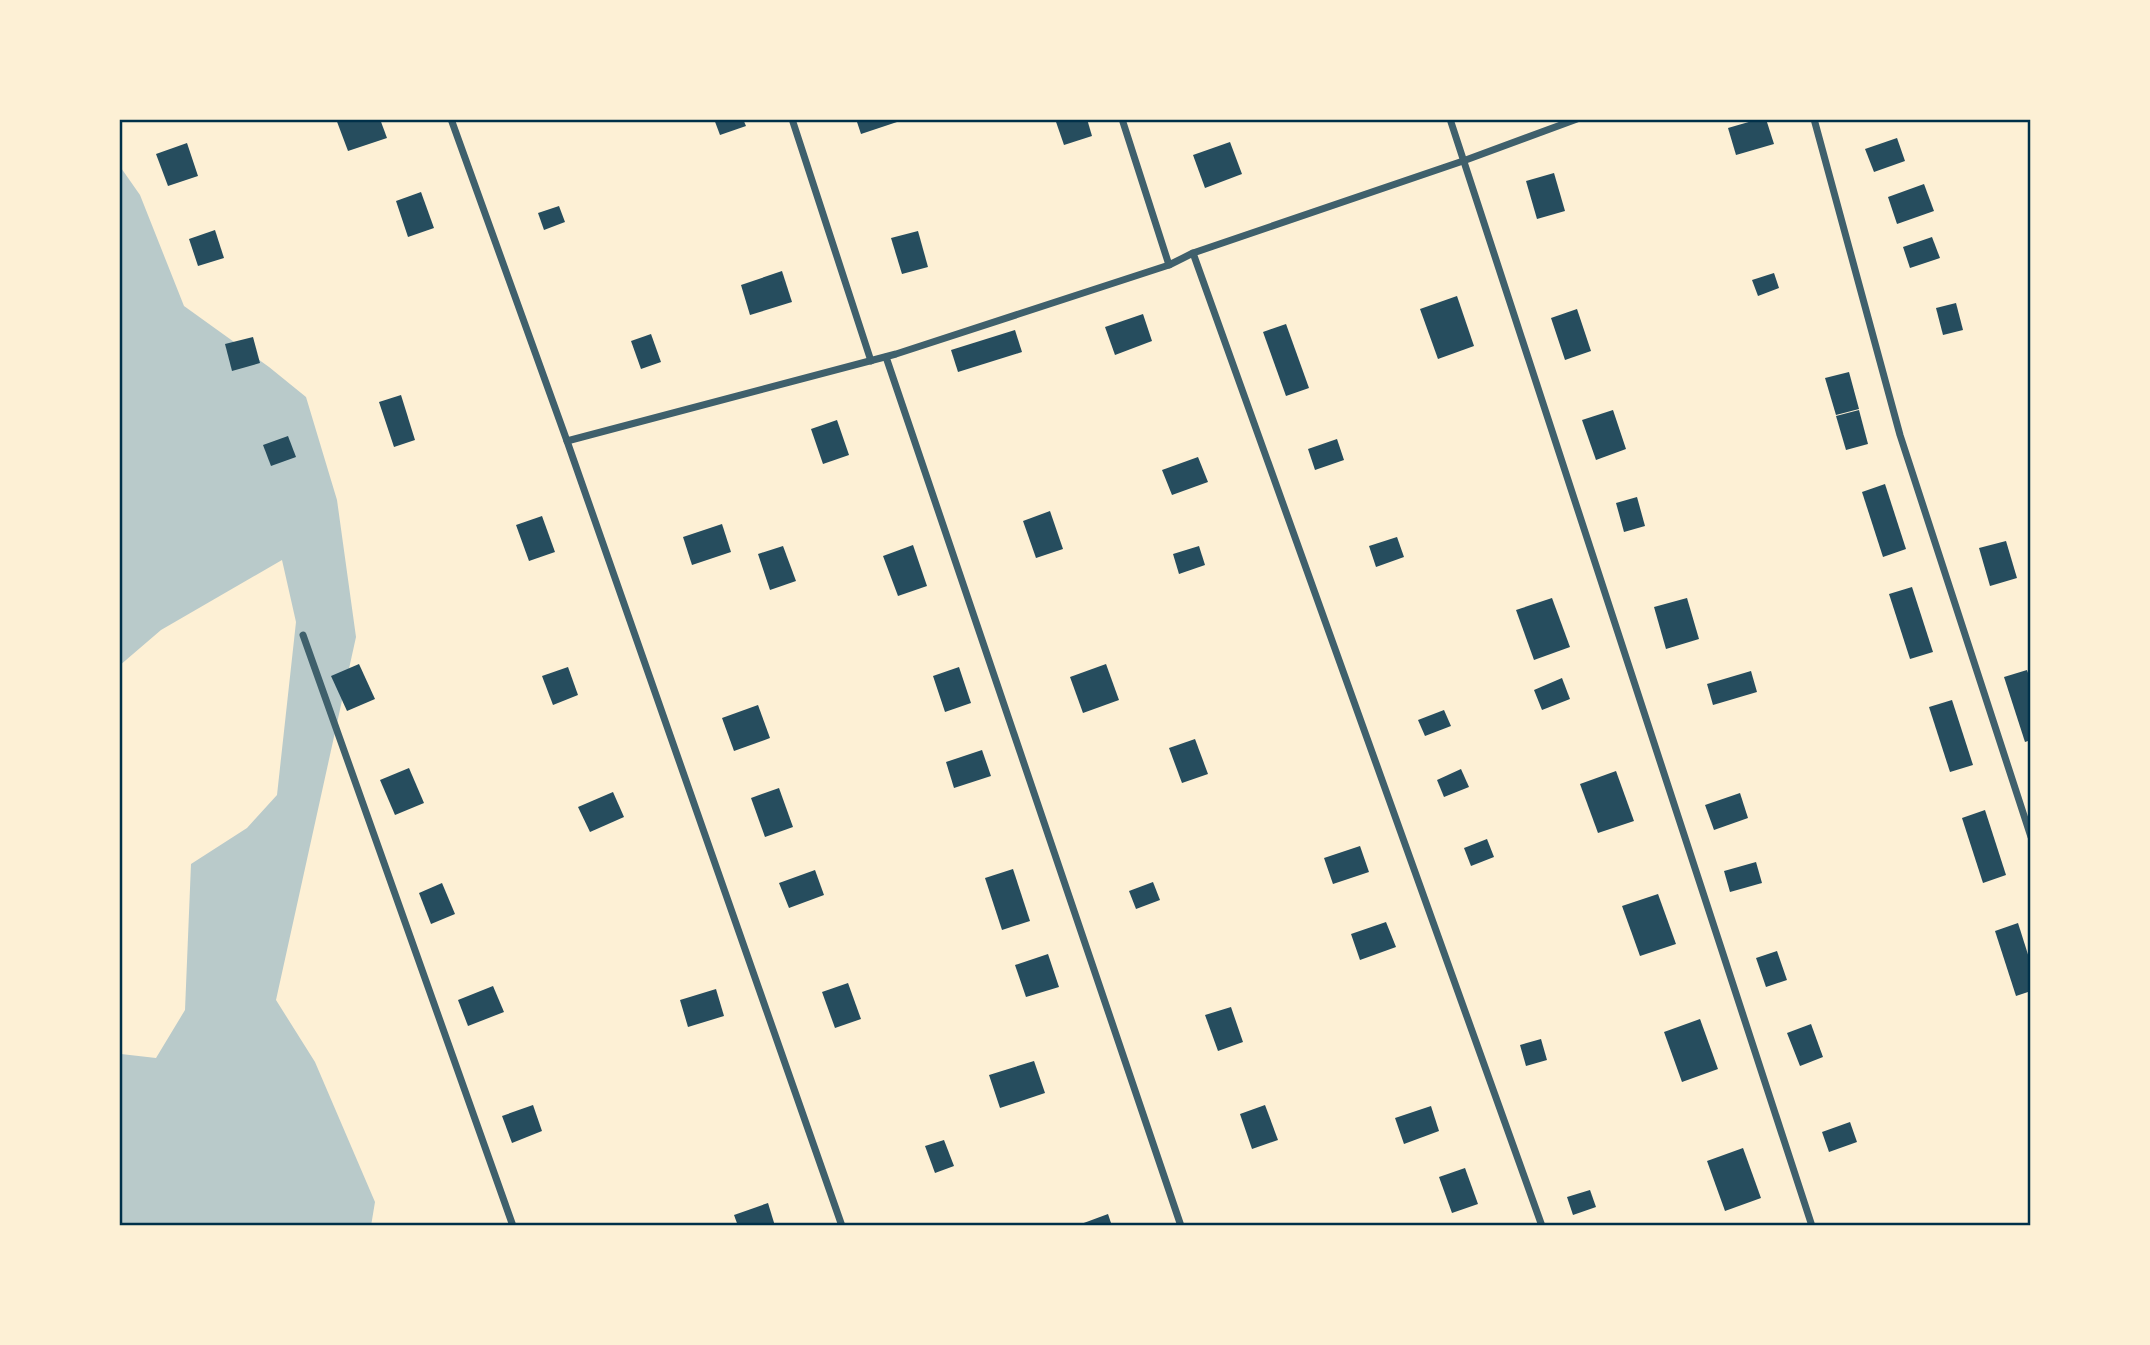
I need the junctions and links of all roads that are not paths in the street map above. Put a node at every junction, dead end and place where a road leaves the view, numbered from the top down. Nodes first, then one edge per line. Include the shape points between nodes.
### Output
1 (451, 119) edge
2 (792, 119) edge
3 (1122, 119) edge
4 (1450, 119) edge
5 (1577, 119) edge
6 (1814, 119) edge
7 (1463, 161) junction
8 (1193, 253) junction
9 (1169, 265) junction
10 (886, 357) junction
11 (871, 361) junction
12 (567, 441) junction
13 (303, 635) dead end
14 (2031, 837) edge
15 (513, 1226) edge
16 (842, 1226) edge
17 (1181, 1226) edge
18 (1542, 1226) edge
19 (1812, 1226) edge

1 - 12 street
2 - 11 street
3 - 9 street
4 - 7 street
5 - 7 street
6 - 14 street via 1900,435
7 - 8 street
7 - 19 street
8 - 9 street
8 - 18 street
9 - 10 street
10 - 11 street
10 - 17 street
11 - 12 street
12 - 16 street
13 - 15 street

